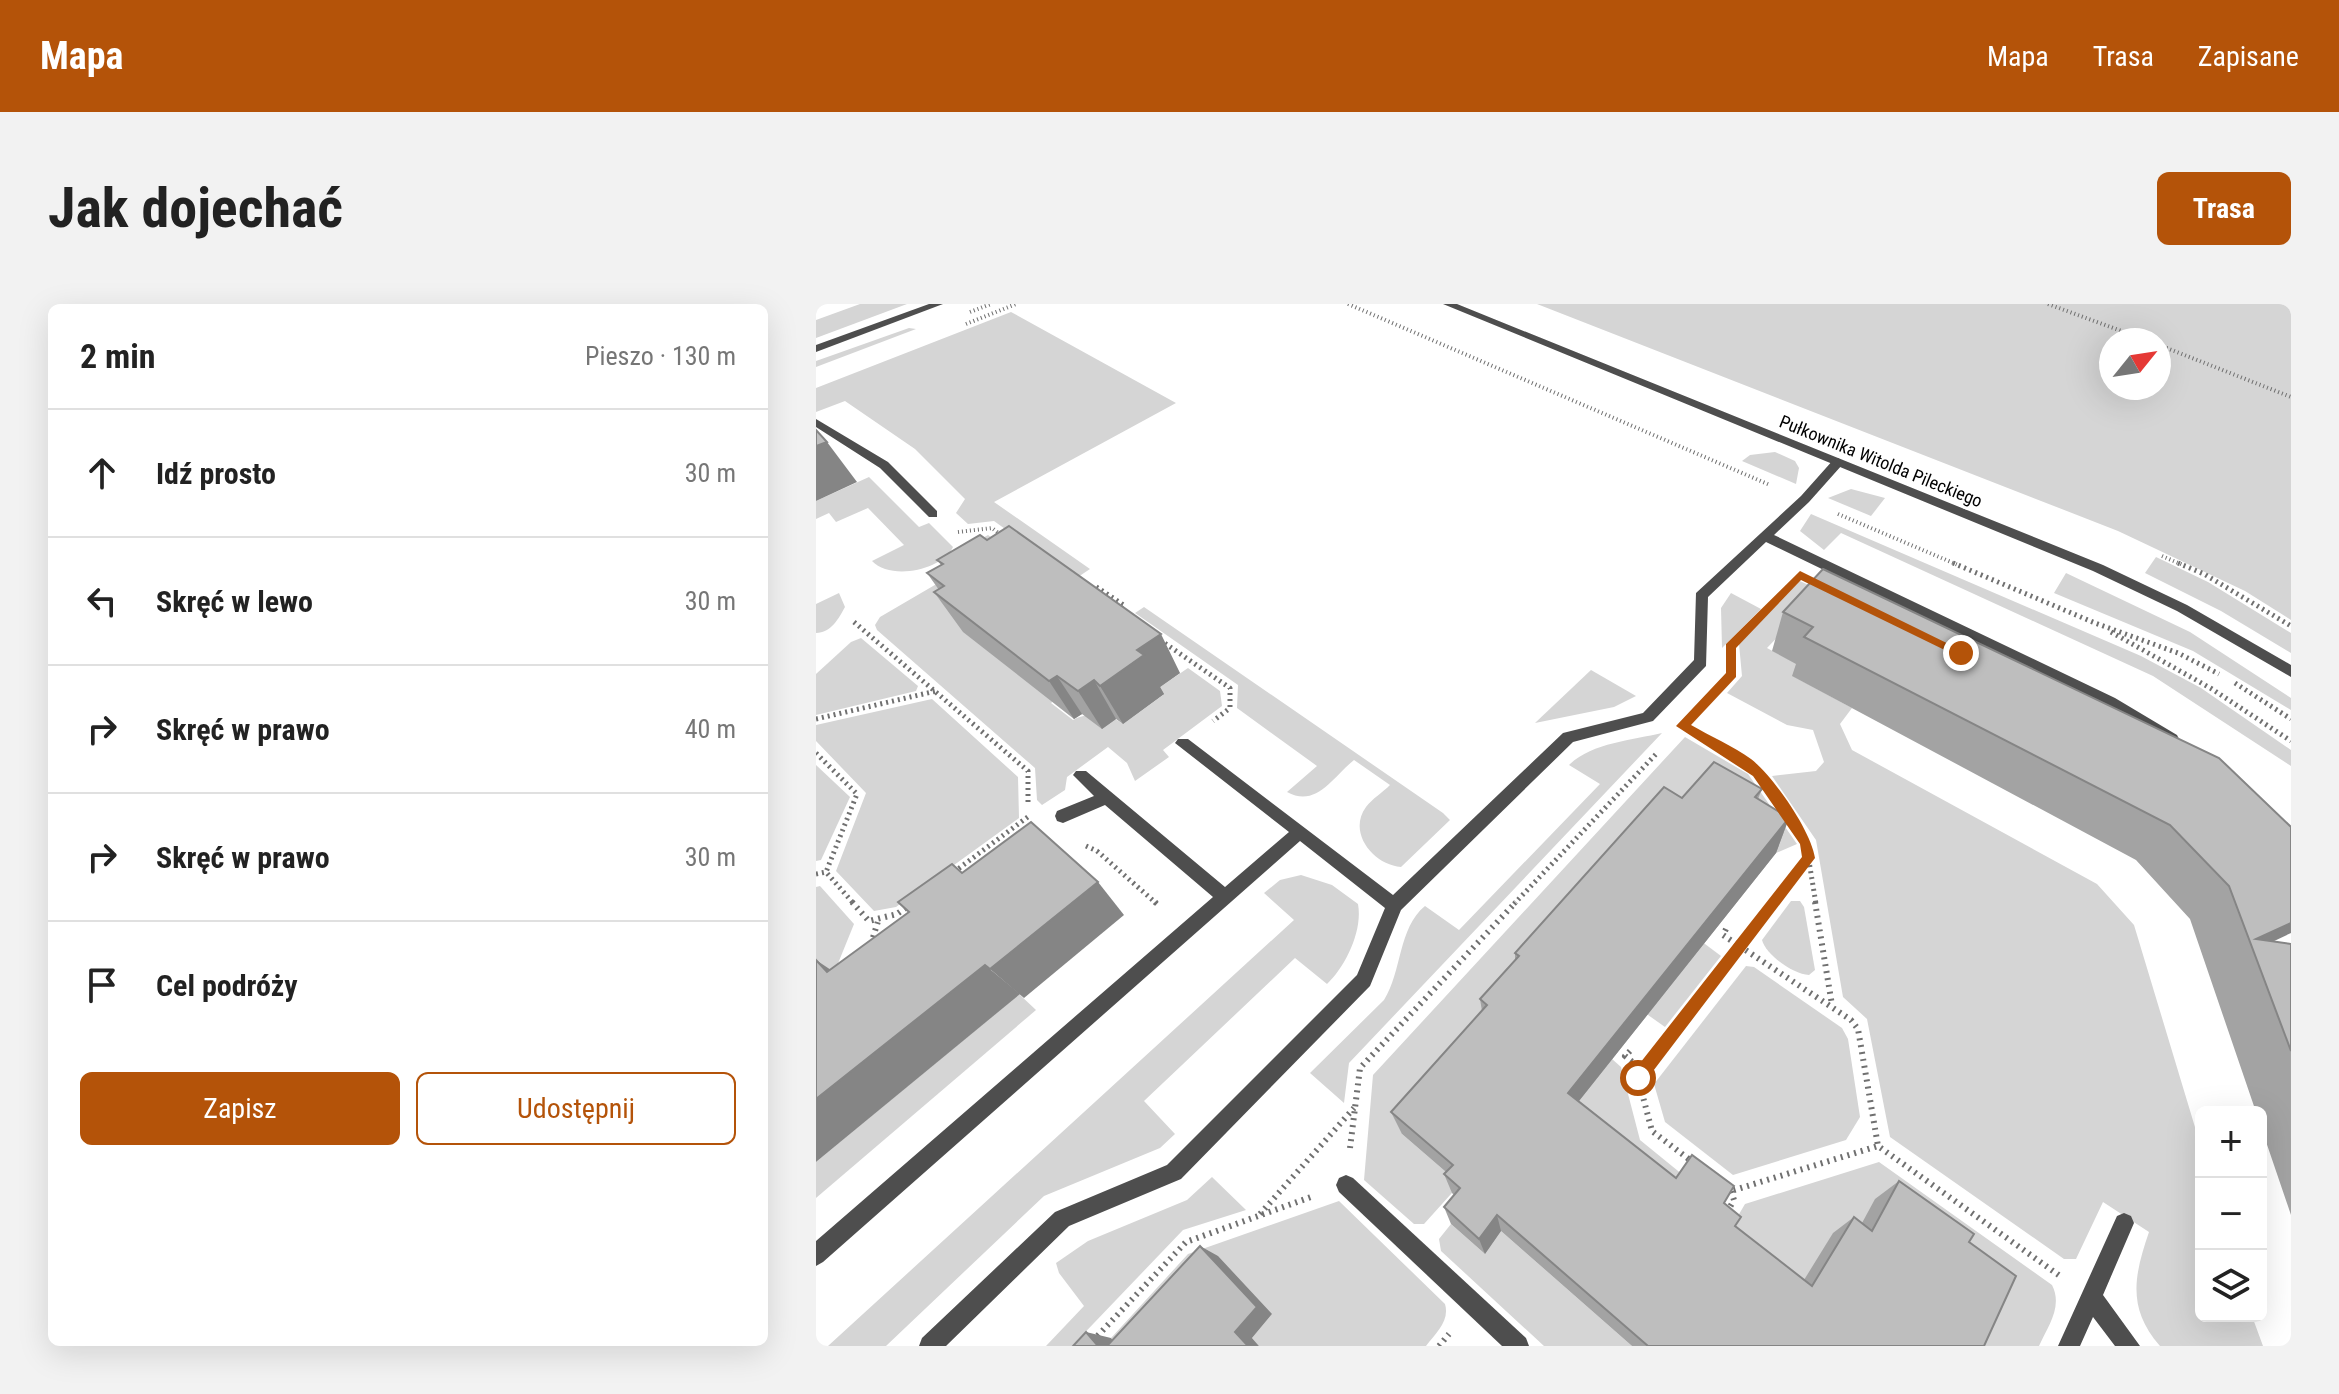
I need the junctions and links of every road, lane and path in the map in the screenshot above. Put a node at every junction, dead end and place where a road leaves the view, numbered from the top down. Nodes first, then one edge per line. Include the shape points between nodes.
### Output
1 (938, 304) edge
2 (1348, 304) edge
3 (1448, 304) edge
4 (2048, 304) edge
5 (2113, 328) edge
6 (816, 349) edge
7 (2171, 350) edge
8 (2291, 397) edge
9 (816, 422) edge
10 (1838, 462) junction
11 (1805, 499) junction
12 (933, 514) dead end
13 (951, 526) dead end
14 (959, 533) junction
15 (1003, 536) edge
16 (1765, 536) junction
17 (968, 542) edge
18 (1790, 585) dead end
19 (1083, 593) edge
20 (1131, 619) edge
21 (854, 622) dead end
22 (2095, 623) junction
23 (1156, 637) edge
24 (1730, 647) dead end
25 (2291, 672) edge
26 (937, 691) junction
27 (1693, 715) dead end
28 (816, 719) edge
29 (2291, 719) edge
30 (2291, 741) edge
31 (1183, 743) joint
32 (1661, 749) dead end
33 (2187, 749) edge
34 (816, 753) edge
35 (1081, 775) dead end
36 (1107, 797) junction
37 (1063, 816) dead end
38 (1300, 832) junction
39 (1083, 844) dead end
40 (1809, 858) junction
41 (826, 872) junction
42 (816, 874) edge
43 (948, 877) edge
44 (923, 895) edge
45 (1225, 897) junction
46 (1394, 905) junction
47 (1166, 913) dead end
48 (879, 918) junction
49 (1726, 929) edge
50 (1741, 947) junction
51 (868, 956) edge
52 (1832, 1007) junction
53 (1630, 1051) edge
54 (1644, 1071) junction
55 (1355, 1108) junction
56 (1878, 1146) junction
57 (1697, 1165) edge
58 (1720, 1183) edge
59 (1346, 1185) junction
60 (1731, 1191) junction
61 (1717, 1212) edge
62 (1258, 1216) junction
63 (2124, 1223) dead end
64 (816, 1255) edge
65 (2091, 1297) junction
66 (930, 1346) edge
67 (1088, 1346) edge
68 (1518, 1346) edge
69 (2069, 1346) edge
70 (2129, 1346) edge

1 - 6 street
2 - 11 path
3 - 10 street, Pułkownika Witolda Pileckiego
4 - 5 path
7 - 8 path
9 - 12 street via 884,465
10 - 11 street
10 - 25 street, Pułkownika Witolda Pileckiego via 2098,568 2182,608
11 - 16 street
11 - 22 path
13 - 14 path
14 - 15 path via 992,528
14 - 17 path
16 - 33 street via 2110,702
16 - 46 street via 1701,596 1701,662 1648,717 1568,737
18 - 24 path
19 - 20 path via 1095,586 1125,606 1119,611
21 - 26 path
22 - 29 path via 2189,659
22 - 30 path
23 - 31 path via 1230,688 1230,708
26 - 28 path
26 - 43 path via 1028,771 1028,804 1037,811
27 - 40 path via 1682,726 1758,772 1806,843
31 - 38 street
32 - 55 path via 1360,1068
34 - 41 path via 857,794
35 - 36 street
36 - 37 street
36 - 45 street
38 - 45 street
38 - 46 street
39 - 47 path
40 - 50 path
40 - 52 path
41 - 42 path
41 - 48 path via 869,921
44 - 48 path via 897,914
45 - 64 street
46 - 66 street via 1364,980 1174,1172 1062,1219
48 - 51 path
49 - 50 path via 1723,935
50 - 52 path
50 - 54 path
52 - 56 path via 1858,1029
53 - 54 path via 1625,1056
54 - 57 path via 1638,1078 1652,1131
55 - 59 path
55 - 62 path
56 - 60 path
56 - 65 path
58 - 60 path
59 - 62 path
59 - 68 street
60 - 61 path via 1734,1200 1723,1217
62 - 67 path via 1186,1242
63 - 65 street
65 - 69 street
65 - 70 street

